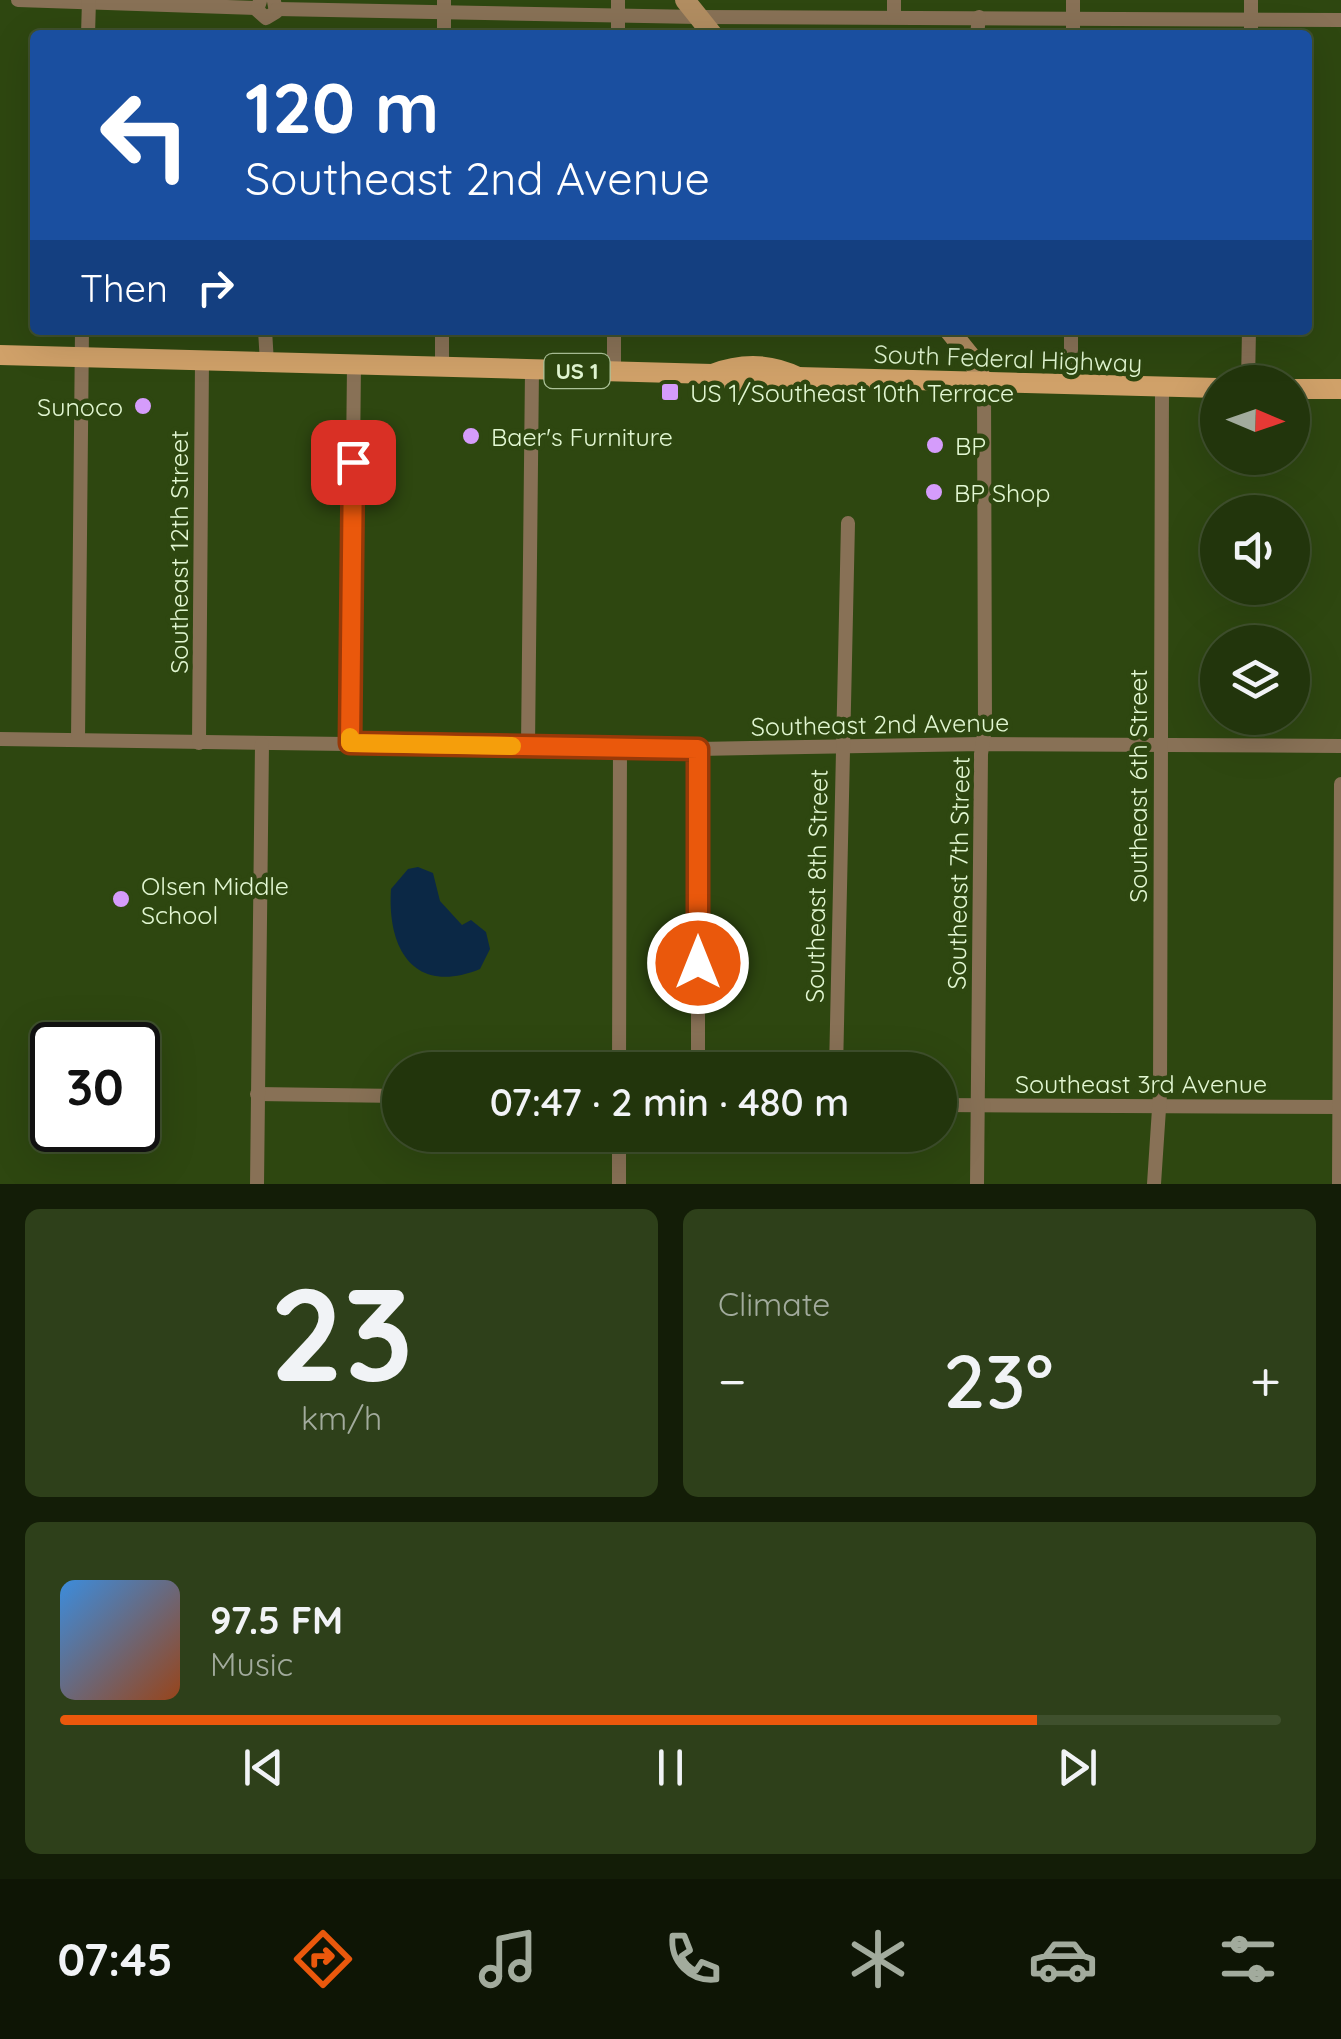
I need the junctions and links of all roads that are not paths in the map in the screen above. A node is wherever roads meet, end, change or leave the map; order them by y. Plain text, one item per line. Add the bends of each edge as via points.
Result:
1 (18, 0) edge
2 (684, 0) edge
3 (780, 0) edge
4 (894, 0) edge
5 (1073, 0) edge
6 (1251, 0) edge
7 (89, 1) edge
8 (444, 6) edge
9 (267, 7) edge
10 (618, 8) edge
11 (792, 15) junction
12 (698, 17) junction
13 (894, 17) junction
14 (979, 17) junction
15 (1073, 18) junction
16 (1341, 20) edge
17 (1251, 27) edge
18 (88, 30) edge
19 (708, 30) edge
20 (978, 30) edge
21 (1073, 30) edge
22 (82, 335) edge
23 (265, 335) edge
24 (442, 335) edge
25 (614, 335) edge
26 (953, 335) edge
27 (1071, 335) edge
28 (1249, 335) edge
29 (0, 356) edge
30 (82, 358) junction
31 (202, 361) junction
32 (266, 362) junction
33 (354, 365) junction
34 (1248, 365) edge
35 (442, 367) junction
36 (532, 370) junction
37 (614, 372) junction
38 (984, 383) junction
39 (1070, 387) junction
40 (1162, 388) junction
41 (1200, 388) edge
42 (1310, 389) edge
43 (1341, 389) edge
44 (848, 523) dead end
45 (0, 739) edge
46 (78, 740) junction
47 (199, 743) junction
48 (350, 743) junction
49 (262, 744) junction
50 (982, 744) junction
51 (1160, 745) junction
52 (528, 746) junction
53 (843, 746) junction
54 (1341, 746) edge
55 (620, 748) junction
56 (698, 749) junction
57 (1341, 784) edge
58 (620, 1052) edge
59 (698, 1052) edge
60 (836, 1052) edge
61 (257, 1094) junction
62 (382, 1096) edge
63 (957, 1104) edge
64 (978, 1105) junction
65 (1158, 1105) junction
66 (1340, 1107) edge
67 (619, 1152) edge
68 (257, 1184) edge
69 (619, 1184) edge
70 (978, 1184) edge
71 (1154, 1184) edge
72 (1339, 1184) edge

1 - 7 street
2 - 12 main road
3 - 11 street
4 - 13 street
5 - 15 street
6 - 17 street
7 - 9 street
7 - 18 street
8 - 9 street
8 - 10 street
10 - 12 street
11 - 12 street
11 - 13 street
12 - 19 main road
13 - 14 street
14 - 15 street
14 - 20 street
15 - 17 street
15 - 21 street
16 - 17 street
22 - 30 street
23 - 32 street
24 - 35 street
25 - 37 street
26 - 38 main road
27 - 39 street
28 - 34 street
29 - 30 main road, South Federal Highway / US 1
30 - 31 main road, South Federal Highway / US 1
30 - 46 street
31 - 32 main road, South Federal Highway / US 1
31 - 47 street, Southeast 12th Street
32 - 33 main road, South Federal Highway / US 1
33 - 35 main road, South Federal Highway / US 1
33 - 48 street
35 - 36 main road, South Federal Highway / US 1
36 - 37 main road, South Federal Highway / US 1
36 - 52 street
37 - 38 main road, South Federal Highway / US 1 via 778,367 798,377
38 - 39 main road, South Federal Highway / US 1
38 - 50 street, Southeast 7th Street
39 - 40 main road, South Federal Highway / US 1
40 - 41 main road, South Federal Highway / US 1
40 - 51 street, Southeast 6th Street
42 - 43 main road
44 - 53 street, Southeast 8th Street
45 - 46 street, Southeast 2nd Avenue
46 - 47 street, Southeast 2nd Avenue
47 - 49 street, Southeast 2nd Avenue
48 - 49 street, Southeast 2nd Avenue
48 - 52 street, Southeast 2nd Avenue
49 - 61 street
50 - 51 street, Southeast 2nd Avenue
50 - 53 street, Southeast 2nd Avenue
50 - 64 street, Southeast 7th Street
51 - 54 street, Southeast 2nd Avenue
51 - 65 street, Southeast 6th Street
52 - 55 street, Southeast 2nd Avenue
53 - 56 street, Southeast 2nd Avenue
53 - 60 street, Southeast 8th Street
55 - 56 street, Southeast 2nd Avenue
55 - 58 street
56 - 59 street
57 - 66 street
61 - 62 street
61 - 68 street
63 - 64 street, Southeast 3rd Avenue
64 - 65 street, Southeast 3rd Avenue
64 - 70 street, Southeast 7th Street
65 - 66 street, Southeast 3rd Avenue
65 - 71 street, Southeast 6th Street
66 - 72 street
67 - 69 street

